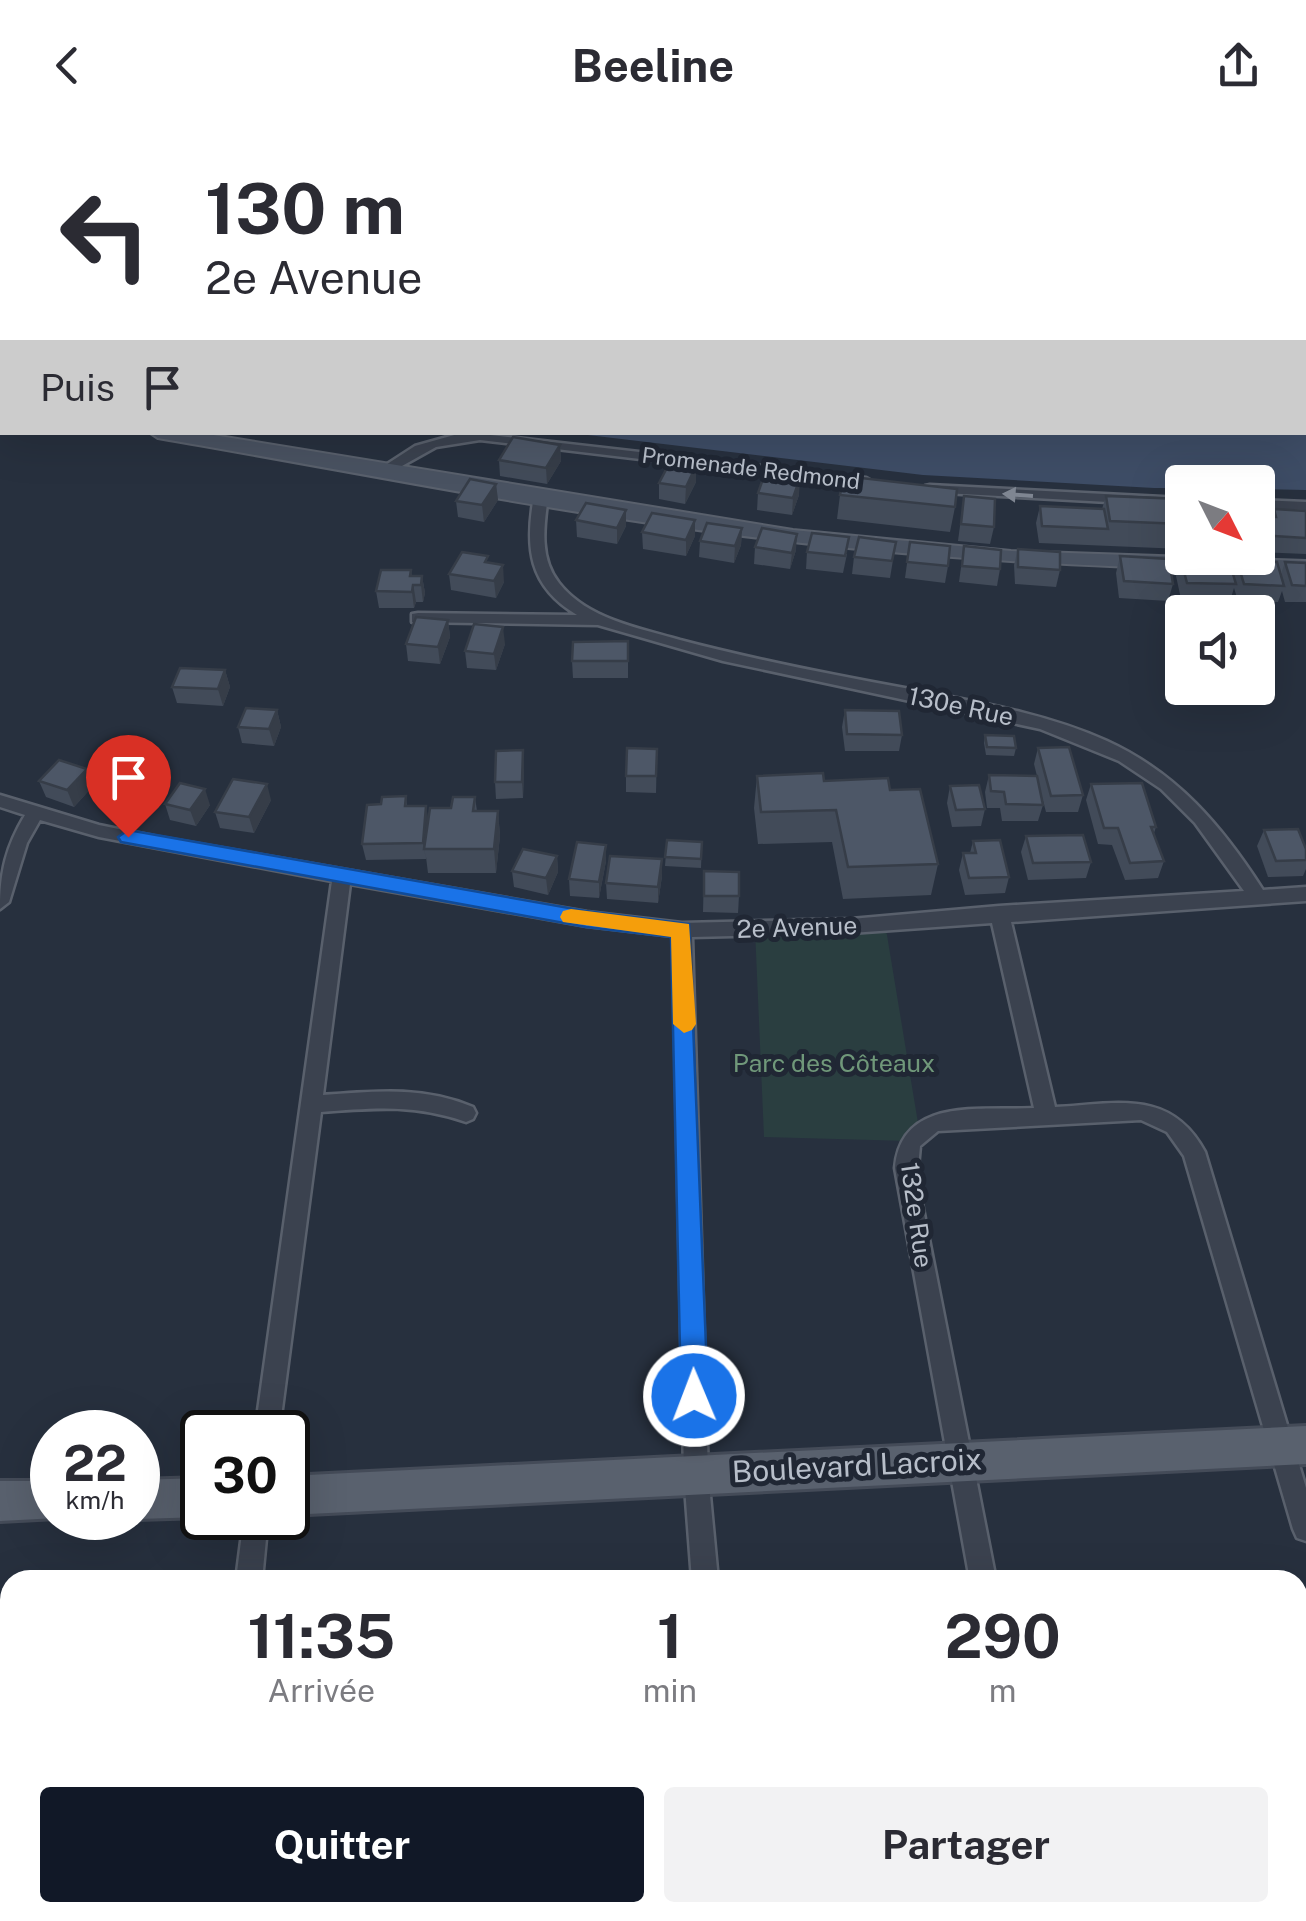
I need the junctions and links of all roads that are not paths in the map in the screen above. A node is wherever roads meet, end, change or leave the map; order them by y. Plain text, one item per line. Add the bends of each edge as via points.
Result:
1 (177, 435) edge
2 (388, 468) junction
3 (883, 484) edge
4 (919, 489) edge
5 (541, 496) junction
6 (1165, 501) edge
7 (1275, 505) edge
8 (1306, 506) edge
9 (1306, 567) edge
10 (418, 618) edge
11 (602, 620) junction
12 (0, 801) edge
13 (35, 814) junction
14 (342, 878) junction
15 (1306, 894) edge
16 (1258, 898) junction
17 (0, 902) edge
18 (999, 913) junction
19 (682, 930) junction
20 (312, 1104) junction
21 (466, 1113) dead end
22 (1048, 1118) junction
23 (270, 1410) edge
24 (1292, 1445) edge
25 (962, 1461) junction
26 (696, 1474) junction
27 (310, 1495) edge
28 (30, 1500) edge
29 (0, 1501) edge
30 (1306, 1529) edge
31 (254, 1540) edge
32 (250, 1570) edge
33 (703, 1570) edge
34 (981, 1570) edge

1 - 2 street
2 - 3 street, Promenade Redmond via 436,442 480,436
2 - 5 street
6 -> 4 street
5 - 9 street via 884,545
5 - 11 street, 130e Rue via 533,542 539,564 578,610
7 - 8 street
10 - 11 street, 130e Rue
11 - 16 street, 130e Rue via 700,651 1065,730 1124,756 1201,813
12 - 13 street, 2e Avenue
13 - 14 street, 2e Avenue
13 - 17 street
14 - 19 street, 2e Avenue
14 - 20 street
15 - 16 street, 2e Avenue
16 - 18 street, 2e Avenue
18 - 19 street, 2e Avenue via 839,927
18 - 22 street
19 - 26 street
20 - 21 street via 421,1098
20 - 23 street
22 - 24 street, 132e Rue via 1143,1112 1185,1138
22 - 25 street, 132e Rue via 935,1122 909,1141 906,1178
24 - 25 main road, Boulevard Lacroix
24 - 30 street, 132e Rue
25 - 26 main road, Boulevard Lacroix
25 - 34 street, 132e Rue
26 - 27 main road, Boulevard Lacroix
26 - 33 street
28 - 29 main road
31 - 32 street

